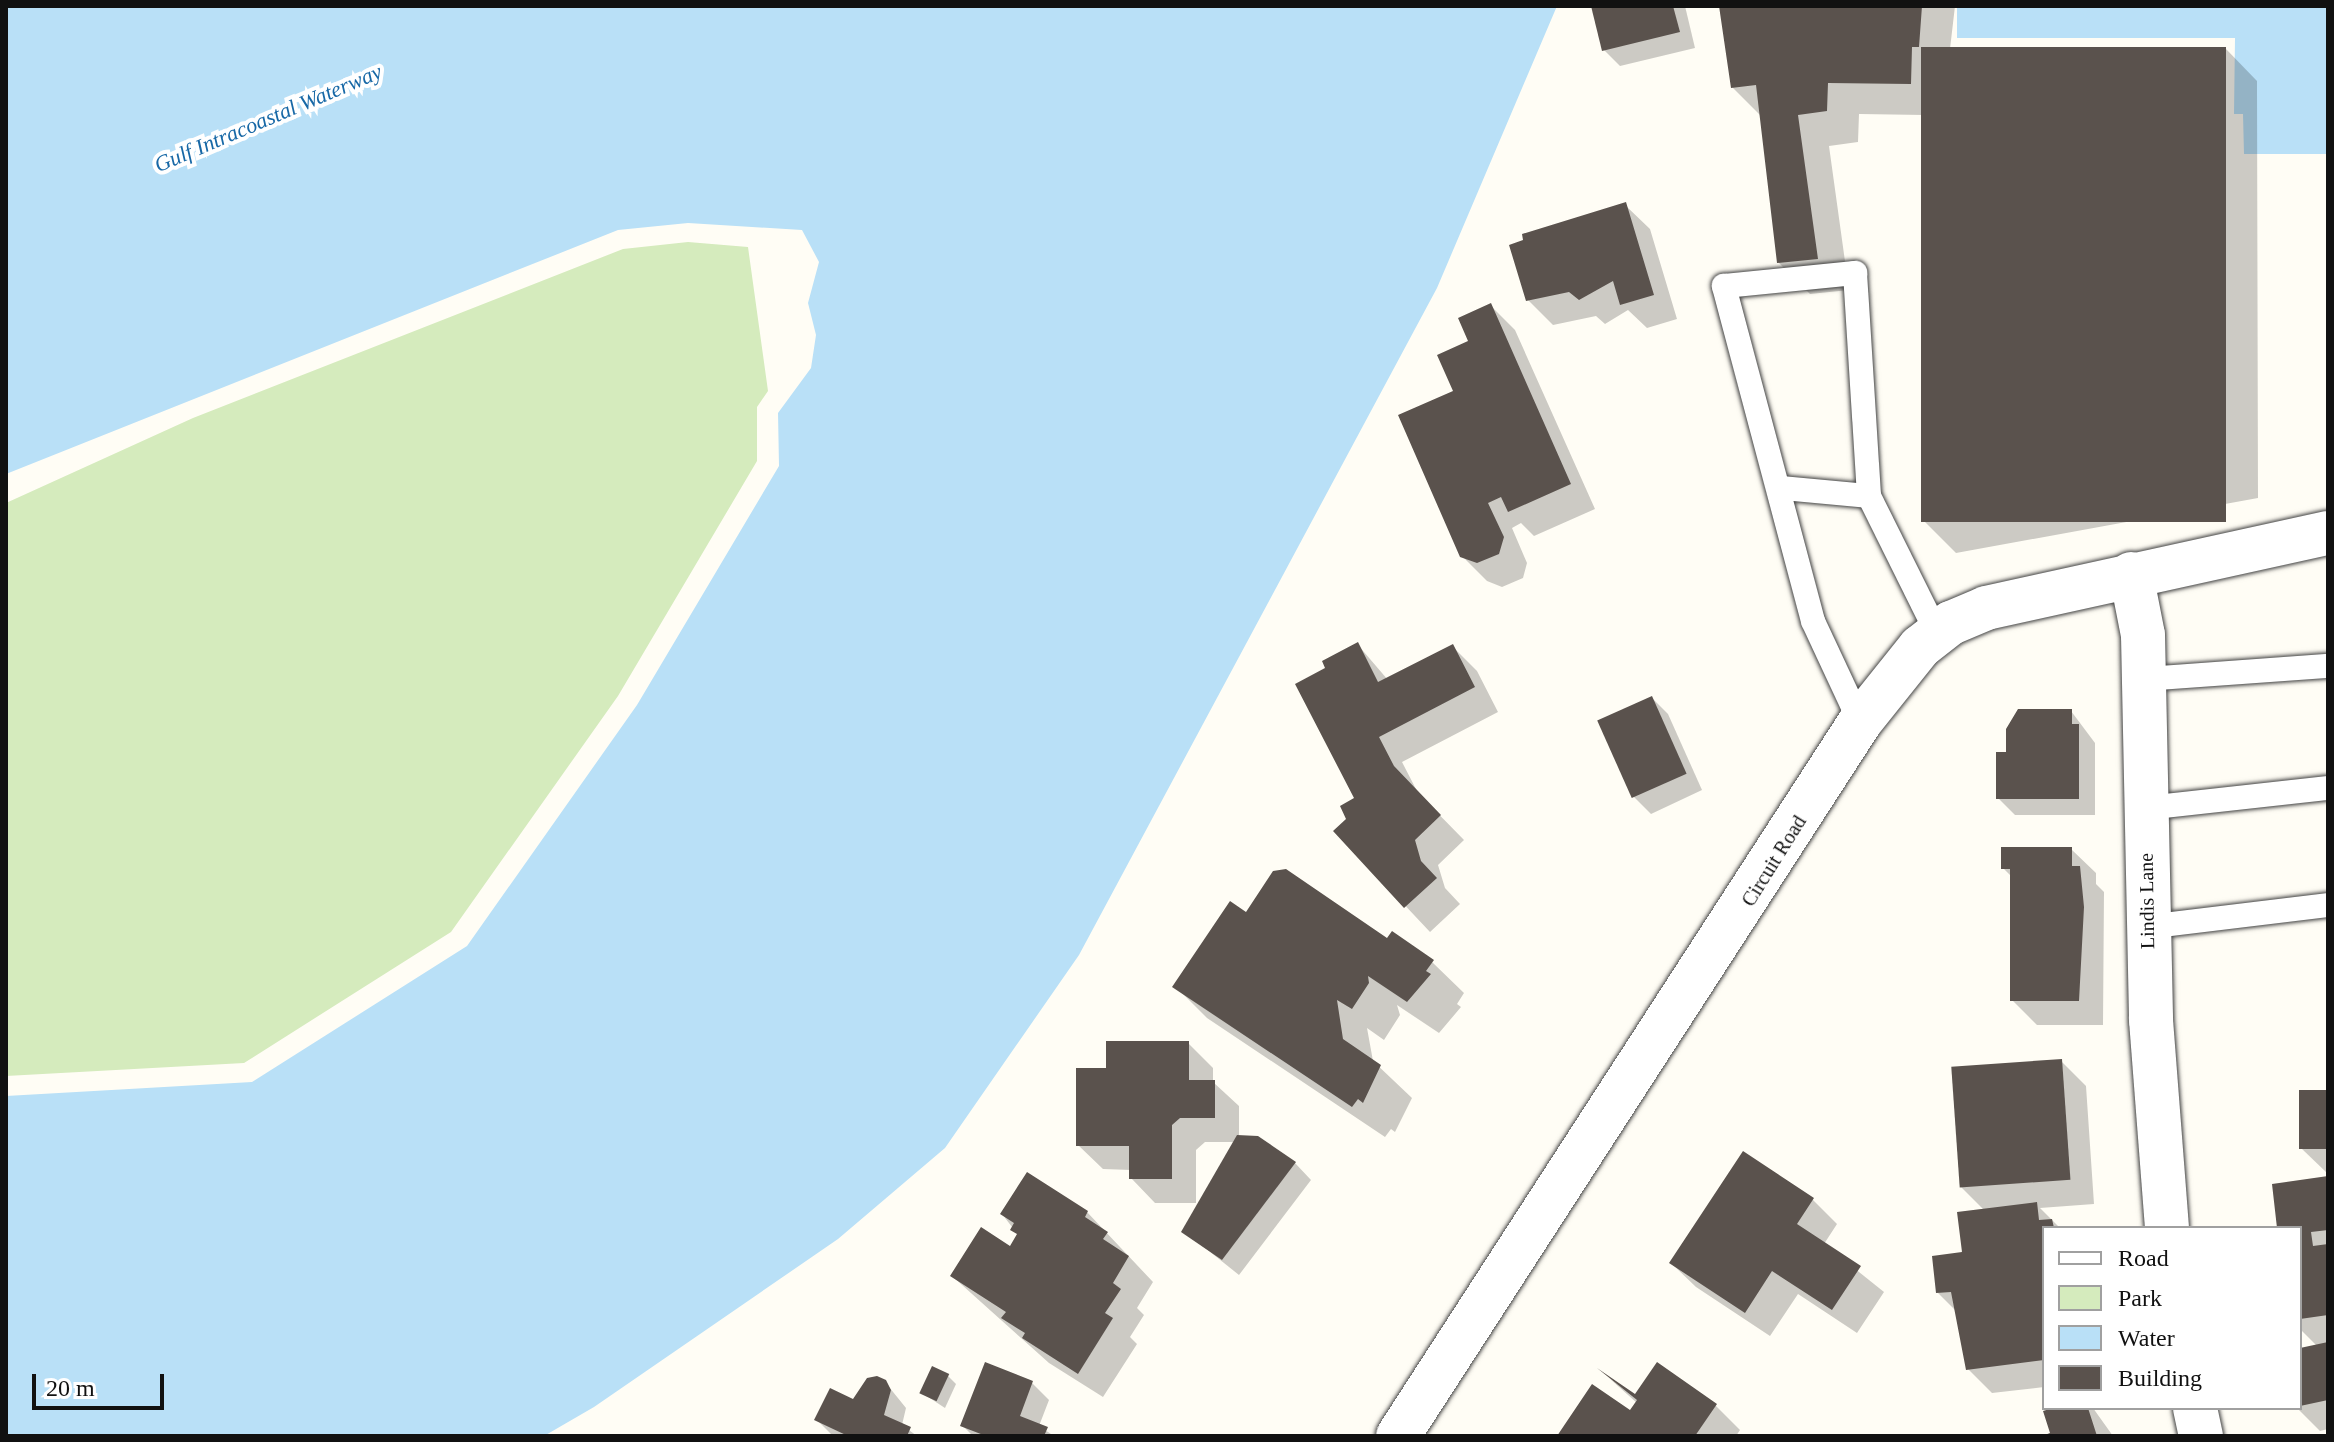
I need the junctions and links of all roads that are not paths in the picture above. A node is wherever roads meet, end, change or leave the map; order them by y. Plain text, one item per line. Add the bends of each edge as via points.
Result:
1 (1782, 488) junction
2 (1869, 496) junction
3 (2328, 533) edge
4 (2131, 574) junction
5 (1937, 633) junction
6 (2328, 666) edge
7 (2145, 679) junction
8 (1860, 722) junction
9 (2328, 788) edge
10 (2146, 808) junction
11 (2328, 905) edge
12 (2147, 927) junction
13 (2167, 1226) edge
14 (2195, 1410) edge
15 (1398, 1436) edge
16 (2201, 1436) edge

1 - 2 lane
1 - 2 lane via 1724,286 1855,273
1 - 8 lane via 1813,621
2 - 5 lane
3 - 4 street, Circuit Road
4 - 5 street, Circuit Road via 1986,608
4 - 7 street, Lindis Lane via 2141,613
5 - 8 street, Circuit Road via 1906,662
6 - 7 lane
7 - 10 street, Lindis Lane
8 - 15 street, Circuit Road
9 - 10 lane
10 - 12 street, Lindis Lane
11 - 12 lane
12 - 13 street, Lindis Lane
14 - 16 street

